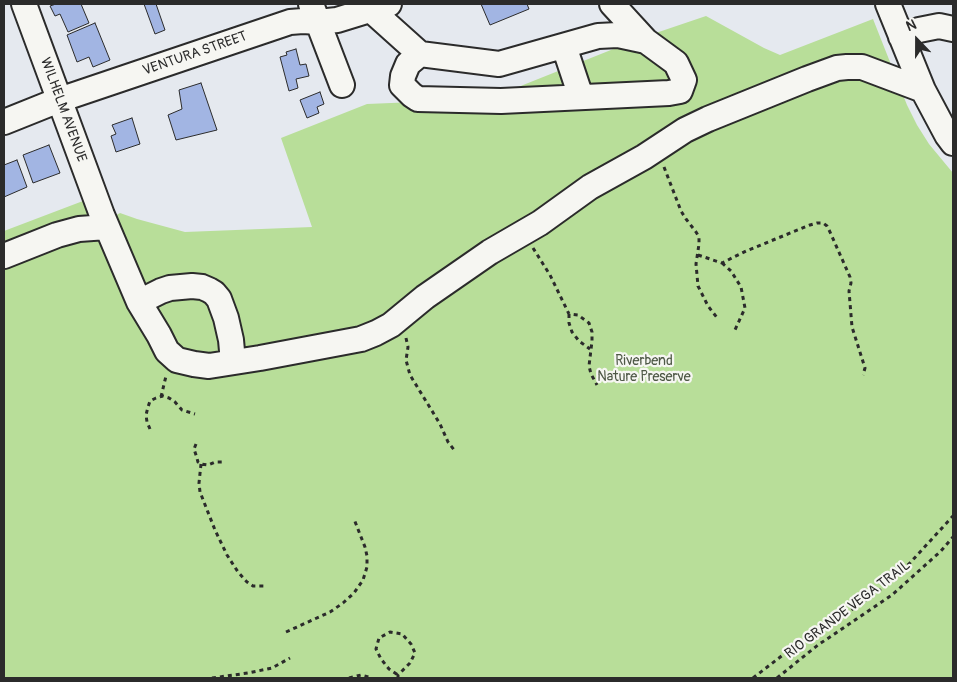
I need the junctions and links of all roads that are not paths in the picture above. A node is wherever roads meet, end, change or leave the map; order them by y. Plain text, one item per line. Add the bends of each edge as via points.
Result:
1 (24, 4) edge
2 (612, 4) edge
3 (888, 4) edge
4 (380, 7) edge
5 (315, 13) edge
6 (953, 29) edge
7 (901, 37) junction
8 (646, 41) junction
9 (564, 46) junction
10 (420, 54) junction
11 (342, 85) dead end
12 (923, 90) junction
13 (672, 92) junction
14 (581, 98) junction
15 (59, 100) junction
16 (4, 122) edge
17 (693, 126) junction
18 (953, 142) edge
19 (105, 221) junction
20 (4, 256) edge
21 (139, 302) junction
22 (233, 362) junction

1 - 15 street, WILHELM AVENUE
2 - 8 street
3 - 7 street
4 - 5 street, VENTURA STREET via 337,20
4 - 10 street
5 - 11 street
5 - 15 street, VENTURA STREET via 303,21 290,22
6 - 7 street via 939,26
7 - 12 street
8 - 9 street via 618,35 598,36
8 - 13 street via 676,63 684,80 680,91
9 - 10 street via 498,64
9 - 14 street
10 - 14 street via 408,64 402,85 418,99 501,101
12 - 17 street, WILHELM AVENUE via 862,67 837,68
12 - 18 street
13 - 14 street
13 - 17 street
15 - 16 street, VENTURA STREET
15 - 19 street, WILHELM AVENUE
17 - 22 street, WILHELM AVENUE via 490,252 376,333 361,339
19 - 20 street
19 - 21 street, WILHELM AVENUE
21 - 22 street, WILHELM AVENUE via 167,351 177,360 210,366
21 - 22 street via 170,288 202,287 214,293 226,318

